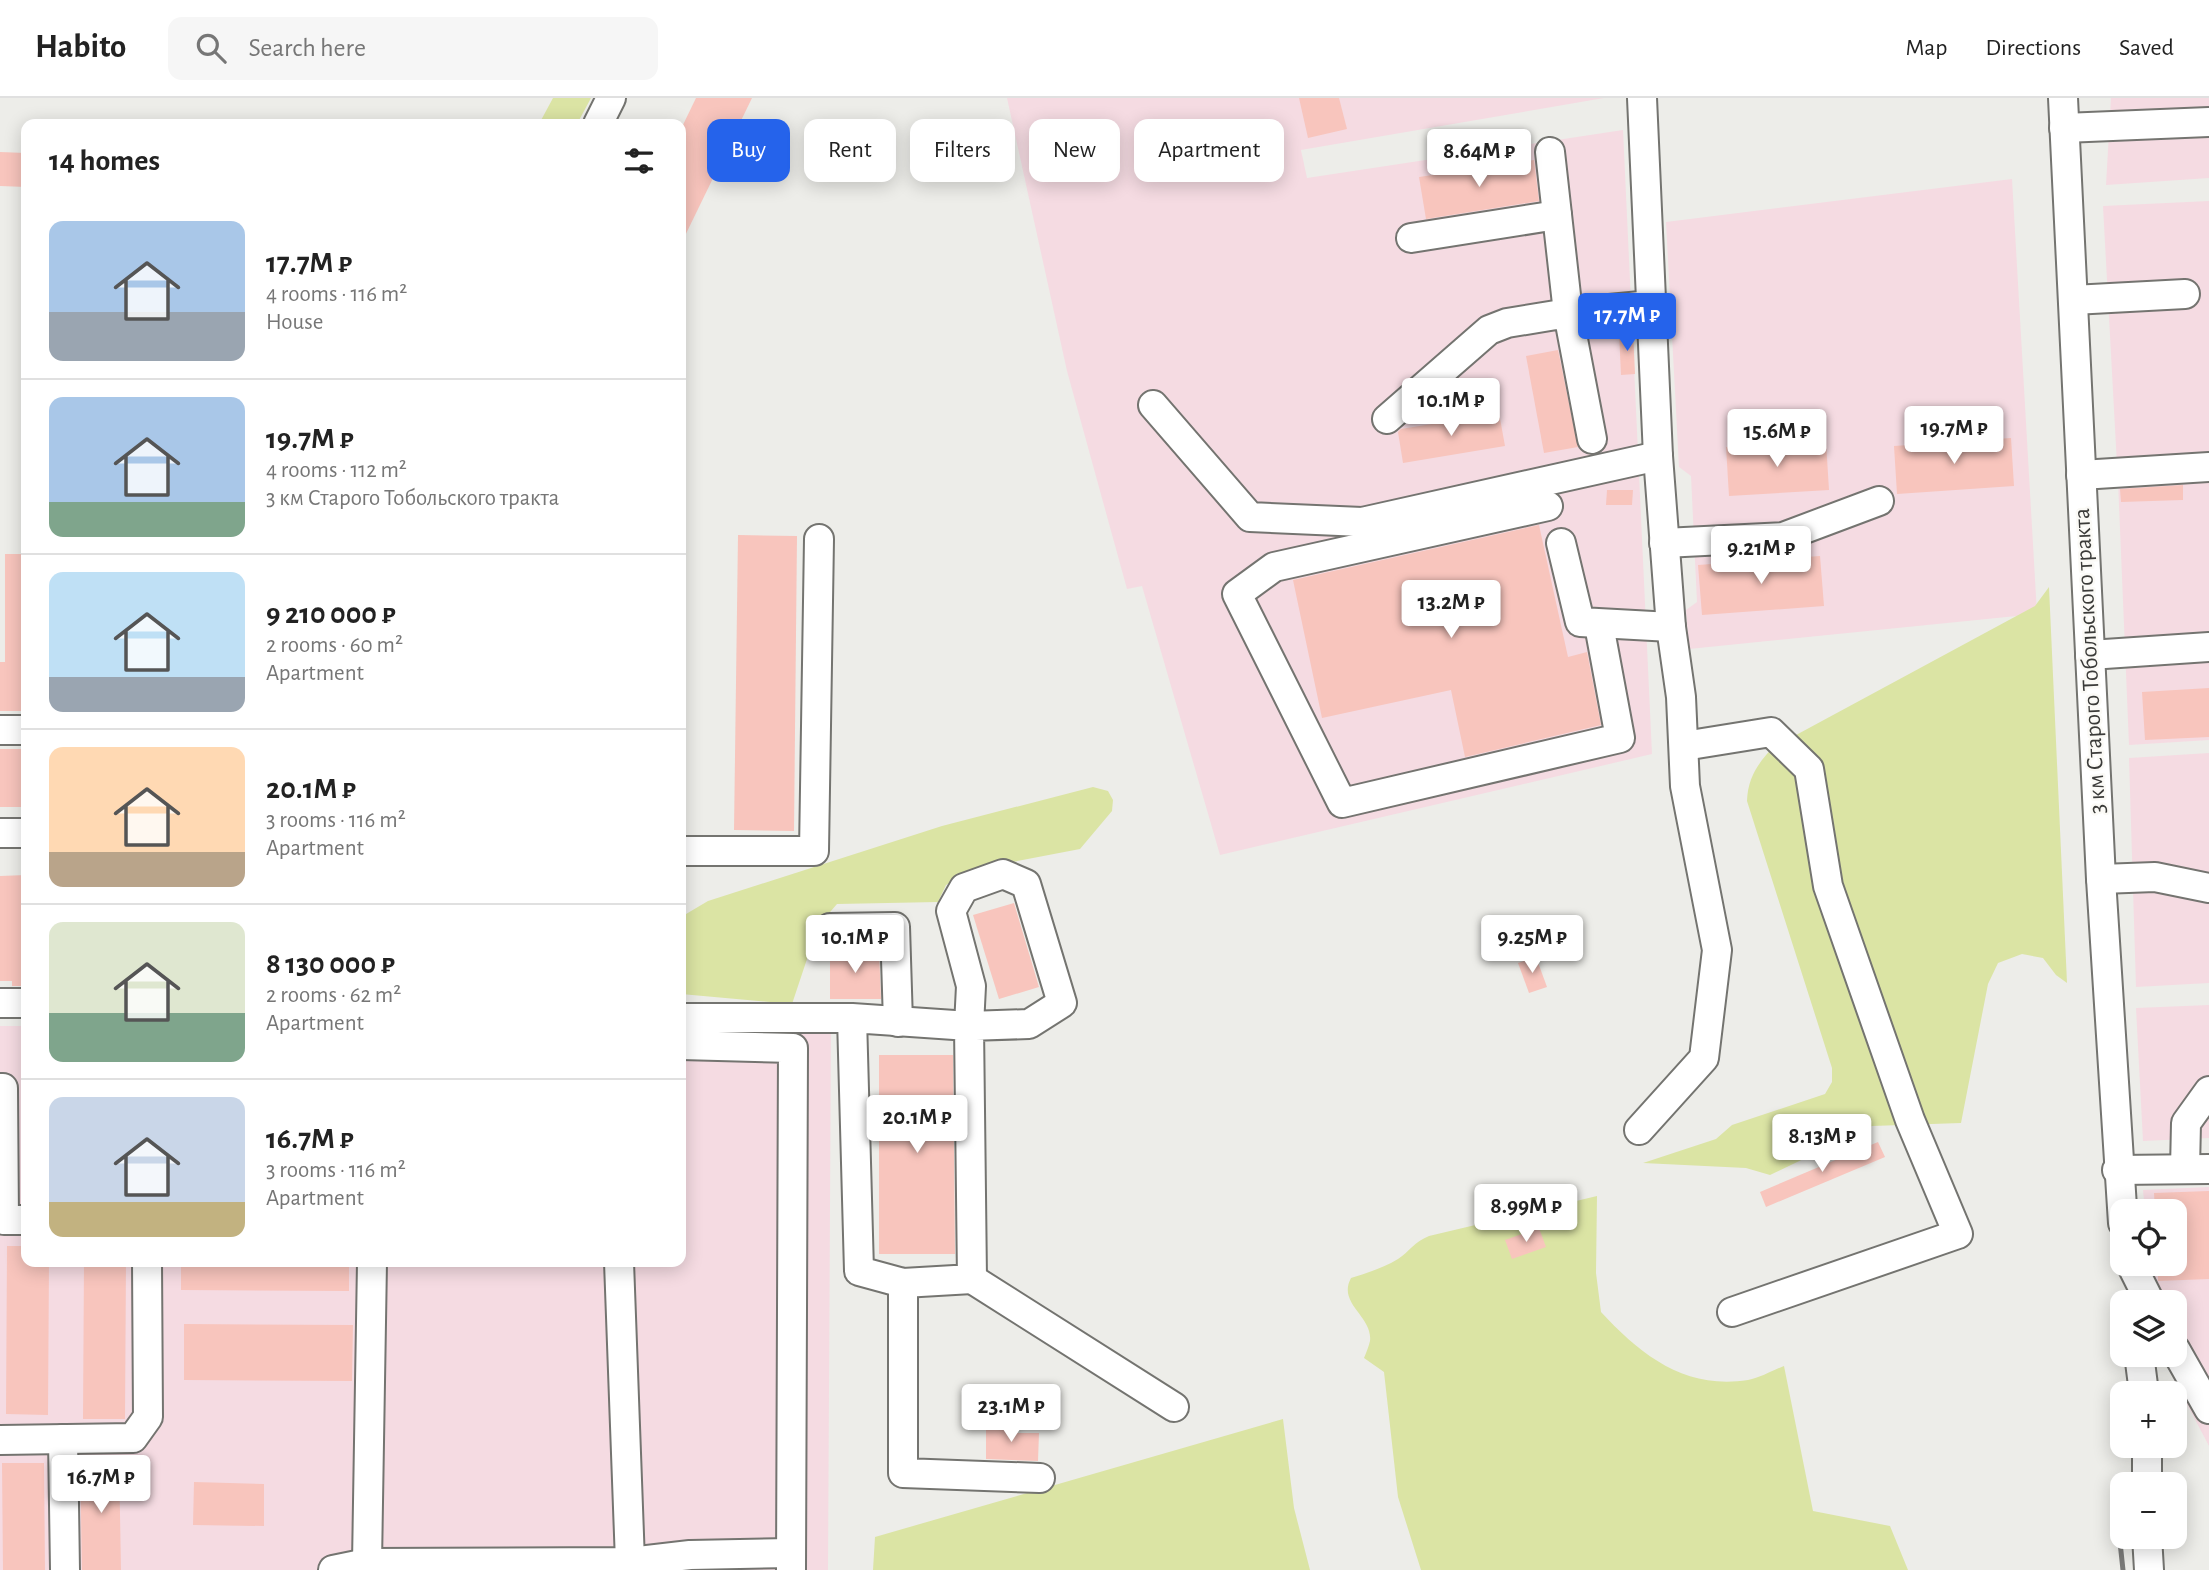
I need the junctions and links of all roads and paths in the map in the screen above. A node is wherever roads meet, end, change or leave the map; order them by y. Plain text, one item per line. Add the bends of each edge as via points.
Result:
1 (611, 98) edge
2 (1642, 98) edge
3 (2063, 98) edge
4 (600, 119) edge
5 (2209, 122) edge
6 (2064, 128) junction
7 (1550, 152) dead end
8 (1557, 215) junction
9 (1411, 239) dead end
10 (2185, 294) dead end
11 (2073, 300) junction
12 (1651, 305) junction
13 (1568, 313) junction
14 (1153, 405) dead end
15 (1387, 419) dead end
16 (1592, 439) dead end
17 (1657, 456) junction
18 (2209, 467) edge
19 (2081, 475) junction
20 (1879, 501) dead end
21 (1548, 506) dead end
22 (819, 539) dead end
23 (1561, 543) dead end
24 (1664, 544) junction
25 (1599, 625) junction
26 (1671, 627) junction
27 (2209, 647) edge
28 (2090, 655) junction
29 (0, 730) edge
30 (21, 730) edge
31 (1684, 746) junction
32 (0, 833) edge
33 (21, 833) edge
34 (686, 851) edge
35 (2101, 879) junction
36 (2209, 888) edge
37 (830, 928) dead end
38 (0, 1003) edge
39 (21, 1003) edge
40 (686, 1018) edge
41 (852, 1018) junction
42 (898, 1022) junction
43 (970, 1026) junction
44 (686, 1045) edge
45 (0, 1088) edge
46 (2209, 1091) edge
47 (1639, 1130) dead end
48 (2197, 1169) edge
49 (2118, 1170) junction
50 (2121, 1199) edge
51 (10, 1221) edge
52 (147, 1267) edge
53 (372, 1267) edge
54 (619, 1267) edge
55 (972, 1279) junction
56 (903, 1283) junction
57 (1732, 1312) dead end
58 (2185, 1367) edge
59 (1174, 1407) dead end
60 (2209, 1409) edge
61 (63, 1439) junction
62 (0, 1440) edge
63 (1040, 1478) dead end
64 (2148, 1549) edge
65 (791, 1561) edge
66 (630, 1562) junction
67 (367, 1563) junction
68 (690, 1563) edge
69 (65, 1570) edge
70 (333, 1570) edge
71 (2149, 1570) edge

1 - 4 street
2 - 12 street
3 - 6 street, 3 км Старого Тобольского тракта
5 - 6 street
6 - 11 street, 3 км Старого Тобольского тракта
7 - 8 street
8 - 9 street
8 - 13 street
10 - 11 street
11 - 19 street, 3 км Старого Тобольского тракта
12 - 13 street
12 - 17 street
13 - 15 street via 1489,330
13 - 16 street
14 - 17 street via 1250,517 1362,522
17 - 24 street
18 - 19 street
19 - 28 street, 3 км Старого Тобольского тракта
20 - 24 street via 1783,537
21 - 25 street via 1275,567 1237,594 1342,803 1620,738
22 - 34 street via 814,851
23 - 25 street via 1580,622
24 - 26 street
25 - 26 street
26 - 31 street
27 - 28 street
28 - 35 street, 3 км Старого Тобольского тракта
29 - 30 street
31 - 47 street via 1685,786 1717,950 1704,1058
31 - 57 street via 1771,732 1809,769 1828,886 1910,1120 1958,1234
32 - 33 street
35 - 36 street via 2155,877
35 - 49 street, 3 км Старого Тобольского тракта
37 - 42 street via 895,927
38 - 39 street
40 - 41 street
41 - 42 street
41 - 56 street via 859,1271
42 - 43 street
43 - 43 street via 971,986 951,911 964,888 1003,874 1026,884 1062,1003 1029,1024
43 - 55 street
44 - 65 street via 793,1048
45 - 51 street
46 - 48 street via 2186,1123
48 - 49 street
49 - 50 street, 3 км Старого Тобольского тракта
52 - 61 street via 148,1417 133,1438
53 - 67 street
54 - 66 street
55 - 56 street
55 - 59 street
56 - 63 street via 903,1472
58 - 60 street
61 - 62 street
61 - 69 street
64 - 71 street
65 - 68 street
66 - 67 street
66 - 68 street
67 - 70 street

